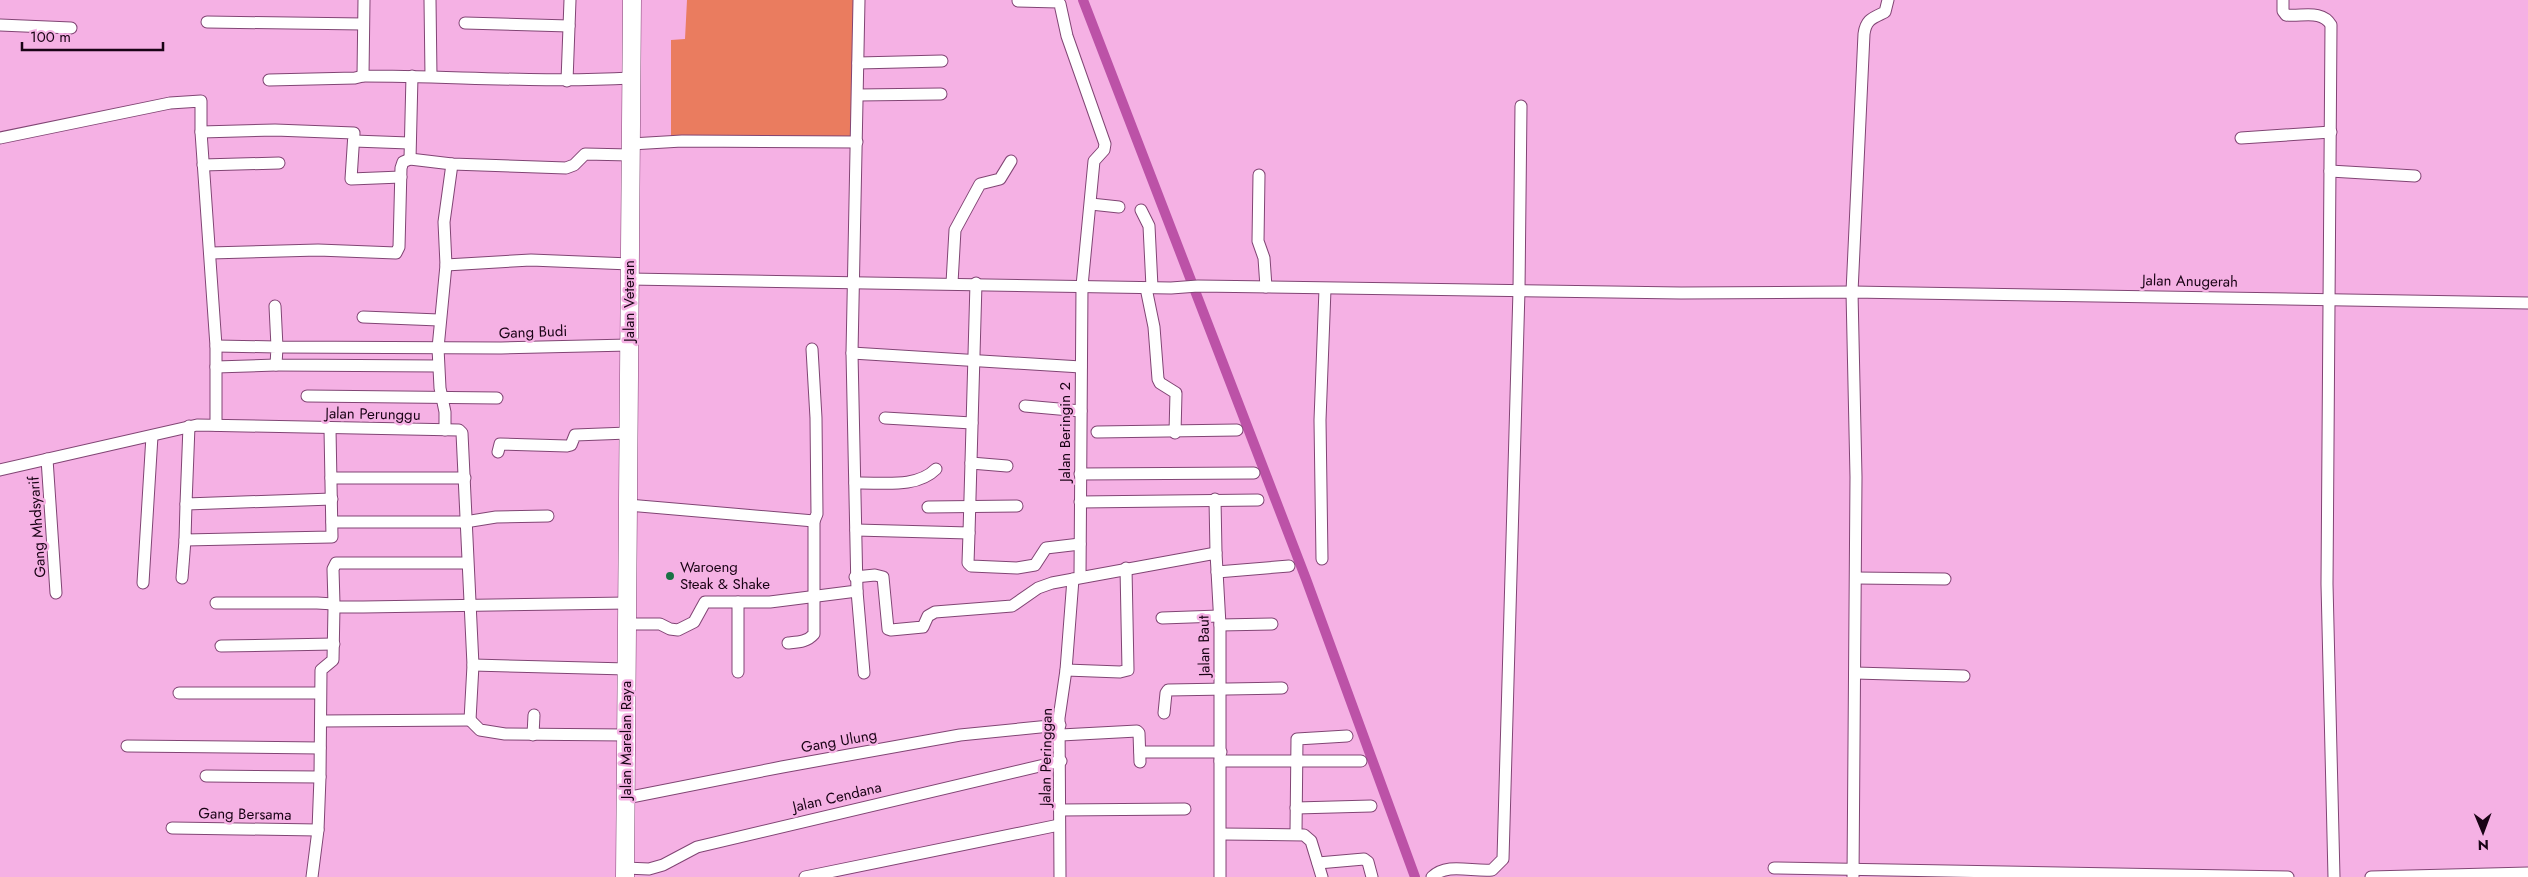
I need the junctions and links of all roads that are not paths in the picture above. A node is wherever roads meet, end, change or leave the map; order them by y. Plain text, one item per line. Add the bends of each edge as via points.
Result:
1 (364, 0) edge
2 (430, 0) edge
3 (570, 0) edge
4 (632, 0) edge
5 (858, 0) edge
6 (1888, 0) edge
7 (2283, 0) edge
8 (1018, 1) dead end
9 (207, 22) dead end
10 (465, 23) dead end
11 (364, 24) junction
12 (0, 25) edge
13 (569, 26) junction
14 (71, 28) dead end
15 (942, 61) dead end
16 (858, 63) junction
17 (363, 76) junction
18 (412, 76) junction
19 (430, 76) junction
20 (631, 78) junction
21 (269, 80) dead end
22 (567, 81) junction
23 (941, 94) dead end
24 (858, 95) junction
25 (1521, 106) dead end
26 (201, 132) junction
27 (2330, 132) junction
28 (0, 138) edge
29 (2241, 138) dead end
30 (354, 141) junction
31 (857, 142) junction
32 (409, 143) junction
33 (630, 149) junction
34 (410, 159) junction
35 (1011, 161) dead end
36 (278, 163) dead end
37 (452, 164) junction
38 (203, 166) junction
39 (2330, 171) junction
40 (1259, 175) dead end
41 (2415, 176) dead end
42 (401, 178) junction
43 (1090, 204) junction
44 (1119, 207) dead end
45 (1141, 210) dead end
46 (210, 253) junction
47 (446, 265) junction
48 (630, 272) junction
49 (952, 283) junction
50 (976, 283) junction
51 (854, 284) junction
52 (1082, 286) junction
53 (1266, 287) junction
54 (1149, 288) junction
55 (1325, 288) junction
56 (1519, 290) junction
57 (1852, 292) junction
58 (2329, 298) junction
59 (2528, 303) edge
60 (275, 306) dead end
61 (363, 316) dead end
62 (440, 320) junction
63 (629, 344) junction
64 (216, 346) junction
65 (277, 347) junction
66 (438, 348) junction
67 (812, 349) dead end
68 (852, 353) junction
69 (973, 360) junction
70 (276, 365) junction
71 (438, 366) junction
72 (216, 367) junction
73 (1080, 367) junction
74 (307, 396) dead end
75 (441, 397) junction
76 (497, 398) dead end
77 (1025, 406) dead end
78 (1081, 411) junction
79 (885, 418) dead end
80 (972, 423) junction
81 (216, 425) junction
82 (189, 426) junction
83 (330, 429) junction
84 (445, 430) junction
85 (1236, 430) dead end
86 (1097, 432) dead end
87 (1175, 432) junction
88 (628, 433) junction
89 (152, 436) junction
90 (498, 452) dead end
91 (47, 459) junction
92 (971, 463) junction
93 (1007, 466) dead end
94 (936, 469) dead end
95 (0, 470) edge
96 (1254, 473) dead end
97 (1080, 474) junction
98 (331, 478) junction
99 (465, 478) junction
100 (855, 483) junction
101 (332, 499) junction
102 (1215, 500) junction
103 (1258, 500) dead end
104 (1080, 502) junction
105 (186, 504) junction
106 (628, 506) junction
107 (1017, 506) dead end
108 (928, 507) dead end
109 (971, 507) junction
110 (548, 516) dead end
111 (814, 521) junction
112 (332, 522) junction
113 (465, 522) junction
114 (856, 530) junction
115 (969, 533) junction
116 (185, 540) junction
117 (1080, 544) junction
118 (1216, 553) junction
119 (1322, 559) dead end
120 (467, 563) junction
121 (1289, 566) dead end
122 (1126, 568) junction
123 (1217, 572) junction
124 (855, 577) junction
125 (182, 578) dead end
126 (1076, 578) junction
127 (1856, 578) junction
128 (1945, 579) dead end
129 (143, 583) dead end
130 (857, 591) junction
131 (56, 594) dead end
132 (816, 597) junction
133 (738, 602) junction
134 (216, 603) dead end
135 (627, 603) junction
136 (334, 606) junction
137 (469, 606) junction
138 (1162, 618) dead end
139 (1219, 621) junction
140 (627, 624) junction
141 (1272, 624) dead end
142 (788, 642) dead end
143 (334, 644) junction
144 (221, 646) dead end
145 (473, 665) junction
146 (626, 669) junction
147 (1066, 670) junction
148 (738, 672) dead end
149 (864, 673) dead end
150 (1855, 673) junction
151 (1964, 676) dead end
152 (1282, 688) dead end
153 (1219, 689) junction
154 (179, 693) dead end
155 (319, 693) junction
156 (1164, 713) dead end
157 (534, 715) dead end
158 (470, 720) junction
159 (321, 721) junction
160 (1060, 730) junction
161 (533, 734) junction
162 (626, 735) junction
163 (1347, 736) dead end
164 (127, 746) dead end
165 (320, 748) junction
166 (1220, 756) junction
167 (1061, 761) junction
168 (1296, 761) junction
169 (1361, 761) dead end
170 (206, 776) dead end
171 (320, 777) junction
172 (626, 798) junction
173 (1371, 806) dead end
174 (1296, 808) junction
175 (1185, 809) dead end
176 (1060, 810) junction
177 (1059, 825) junction
178 (172, 828) dead end
179 (318, 830) junction
180 (1296, 833) junction
181 (1221, 834) junction
182 (1318, 862) junction
183 (1774, 868) dead end
184 (625, 873) edge
185 (1853, 873) edge
186 (2528, 873) edge
187 (312, 877) edge
188 (805, 877) edge
189 (1060, 877) edge
190 (1220, 877) edge
191 (1322, 877) edge
192 (1372, 877) edge
193 (1432, 877) edge
194 (2288, 877) edge
195 (2334, 877) edge
196 (2371, 877) edge

1 - 11 street
2 - 19 street
3 - 13 street
4 - 20 main road, Jalan Veteran
5 - 16 street
6 - 57 street via 1885,12 1870,18 1864,34
7 - 27 street via 2286,15 2316,15 2331,25
8 - 43 street, Jalan Beringin 2 via 1060,4 1067,36 1105,144 1094,161
9 - 11 street
10 - 13 street
11 - 17 street
12 - 14 street
13 - 22 street
15 - 16 street
16 - 24 street
17 - 18 street
17 - 21 street
18 - 19 street
18 - 32 street
19 - 22 street
20 - 22 street
20 - 33 main road, Jalan Veteran
23 - 24 street
24 - 31 street
25 - 56 street
26 - 28 street via 202,102 198,99
26 - 30 street via 354,133
26 - 38 street
27 - 29 street
27 - 39 street
30 - 32 street
30 - 42 street via 351,179
31 - 33 street via 682,141
31 - 51 street
32 - 34 street
33 - 37 street via 585,154 566,168
33 - 48 main road, Jalan Veteran
34 - 37 street
34 - 42 street via 402,164
35 - 49 street via 1000,179 980,184 955,230
36 - 38 street
37 - 47 street via 444,222
38 - 46 street
39 - 41 street
39 - 58 street
40 - 53 street via 1258,244 1264,258
42 - 46 street via 396,253 318,250
43 - 44 street
43 - 52 street, Jalan Beringin 2
45 - 54 street via 1150,231
46 - 64 street
47 - 48 street, Jalan Anugerah via 531,260
47 - 62 street
48 - 51 street, Jalan Anugerah
48 - 63 main road, Jalan Veteran
49 - 50 street, Jalan Anugerah
49 - 51 street, Jalan Anugerah
50 - 52 street, Jalan Anugerah
50 - 69 street
51 - 68 street
52 - 54 street, Jalan Anugerah
52 - 73 street, Jalan Beringin 2
53 - 54 street, Jalan Anugerah
53 - 55 street, Jalan Anugerah
54 - 87 street via 1158,379 1176,393
55 - 56 street, Jalan Anugerah
55 - 119 street via 1320,420
56 - 57 street, Jalan Anugerah
56 - 193 street via 1503,859 1492,870 1454,868
57 - 58 street, Jalan Anugerah
57 - 127 street
58 - 59 street, Jalan Anugerah
58 - 195 street via 2328,584
60 - 65 street
61 - 62 street
62 - 66 street
63 - 66 street, Gang Budi
63 - 88 main road, Jalan Veteran
64 - 65 street, Gang Budi
64 - 72 street
65 - 66 street, Gang Budi
65 - 70 street
66 - 71 street
67 - 111 street via 816,418 817,514
68 - 69 street
68 - 100 street
69 - 73 street
69 - 80 street
70 - 71 street
70 - 72 street
71 - 75 street
72 - 81 street
73 - 78 street, Jalan Beringin 2
74 - 75 street
75 - 76 street
75 - 84 street
77 - 78 street
78 - 97 street, Jalan Beringin 2
79 - 80 street
80 - 92 street
81 - 82 street, Jalan Perunggu
81 - 83 street, Jalan Perunggu
82 - 89 street, Jalan Perunggu
82 - 105 street
83 - 84 street, Jalan Perunggu
83 - 98 street
84 - 99 street, Jalan Perunggu via 462,433
85 - 87 street
86 - 87 street
88 - 90 street via 575,435 567,446 500,444
88 - 106 main road, Jalan Veteran
89 - 91 street, Jalan Perunggu
89 - 129 street
91 - 95 street, Jalan Perunggu
91 - 131 street, Gang Mhdsyarif
92 - 93 street
92 - 109 street
94 - 100 street via 918,481
96 - 97 street
97 - 104 street, Jalan Beringin 2
98 - 99 street
98 - 101 street
99 - 113 street, Jalan Perunggu
100 - 114 street
101 - 105 street
101 - 112 street
102 - 103 street
102 - 104 street
102 - 118 street, Jalan Baut
104 - 117 street, Jalan Beringin 2
105 - 116 street
106 - 111 street
106 - 135 main road, Jalan Veteran
107 - 109 street
108 - 109 street
109 - 115 street
110 - 113 street via 496,517
111 - 132 street
112 - 113 street
112 - 116 street via 332,543
113 - 120 street, Jalan Perunggu
114 - 115 street
114 - 124 street
115 - 117 street via 968,563 971,566 1017,568 1035,565 1046,548
116 - 125 street
117 - 126 street, Jalan Beringin 2
118 - 122 street
118 - 123 street, Jalan Baut
120 - 136 street via 336,563 333,570
120 - 137 street, Jalan Perunggu
121 - 123 street
122 - 126 street
122 - 147 street via 1128,670
123 - 139 street, Jalan Baut
124 - 126 street via 883,577 886,622 891,630 923,627 928,616 935,612 1012,606 1038,588
124 - 130 street
126 - 147 street, Jalan Peringgan
127 - 128 street
127 - 150 street
130 - 132 street
130 - 149 street
132 - 133 street
132 - 142 street via 814,634 801,642
133 - 140 street via 705,602 694,622 678,630 670,630 660,624
133 - 148 street
134 - 136 street
135 - 137 street
135 - 140 main road, Jalan Marelan Raya
136 - 137 street
136 - 143 street
137 - 145 street, Jalan Perunggu
138 - 139 street
139 - 141 street
139 - 153 street, Jalan Baut
140 - 146 main road, Jalan Marelan Raya
143 - 144 street
143 - 155 street via 332,662 321,670
145 - 146 street
145 - 158 street, Jalan Perunggu
146 - 162 main road, Jalan Marelan Raya
147 - 160 street, Jalan Peringgan
150 - 151 street
150 - 185 street
152 - 153 street
153 - 156 street via 1168,690
153 - 166 street, Jalan Baut
154 - 155 street
155 - 159 street
157 - 161 street
158 - 159 street
158 - 161 street via 482,731
159 - 165 street
160 - 166 street, Gang Ulung via 1137,731 1140,757
160 - 167 street, Jalan Peringgan
160 - 172 street, Gang Ulung via 960,735
161 - 162 street
162 - 172 main road, Jalan Marelan Raya
163 - 168 street via 1297,738
164 - 165 street
165 - 171 street
166 - 168 street
166 - 181 street, Jalan Baut
167 - 176 street, Jalan Peringgan
167 - 184 street, Jalan Cendana via 697,846 668,863
168 - 169 street
168 - 174 street
170 - 171 street
171 - 179 street
172 - 184 main road, Jalan Marelan Raya
173 - 174 street
174 - 180 street
175 - 176 street
176 - 177 street, Jalan Peringgan
177 - 188 street
177 - 189 street, Jalan Peringgan
178 - 179 street, Gang Bersama
179 - 187 street
180 - 181 street
180 - 182 street via 1312,841
181 - 190 street, Jalan Baut
182 - 191 street
182 - 192 street via 1364,859
183 - 185 street
185 - 194 street
186 - 196 street

